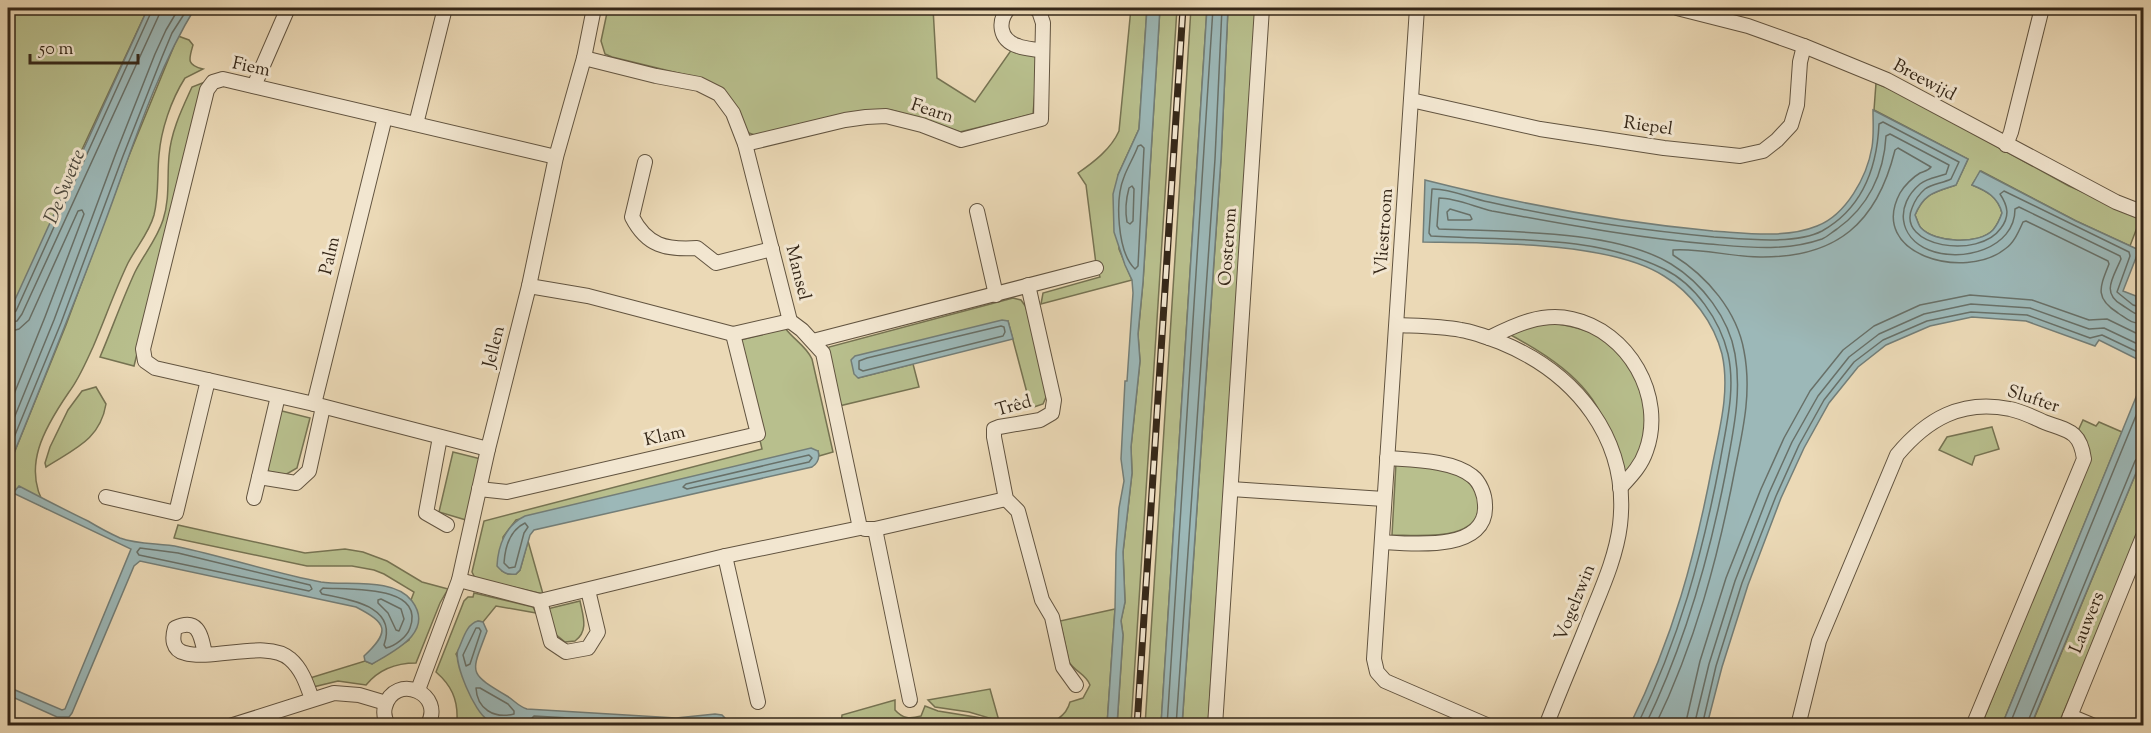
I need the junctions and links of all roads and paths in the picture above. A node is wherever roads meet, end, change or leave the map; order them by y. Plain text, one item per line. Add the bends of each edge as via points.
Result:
1 (288, 8) edge
2 (445, 8) edge
3 (594, 8) edge
4 (1009, 8) edge
5 (1035, 8) edge
6 (1262, 8) edge
7 (1417, 8) edge
8 (1677, 8) edge
9 (2042, 8) edge
10 (1804, 46) junction
11 (1042, 51) junction
12 (584, 58) junction
13 (254, 86) junction
14 (1411, 100) junction
15 (385, 117) junction
16 (416, 124) junction
17 (745, 144) junction
18 (2006, 144) junction
19 (556, 157) junction
20 (645, 162) dead end
21 (977, 211) dead end
22 (2143, 213) edge
23 (772, 249) junction
24 (1096, 268) dead end
25 (1028, 285) junction
26 (529, 286) junction
27 (996, 295) junction
28 (790, 321) junction
29 (1397, 325) junction
30 (733, 334) junction
31 (1489, 338) junction
32 (813, 341) junction
33 (208, 380) junction
34 (278, 396) junction
35 (318, 406) junction
36 (440, 437) junction
37 (488, 449) junction
38 (1387, 458) junction
39 (259, 477) junction
40 (1620, 488) junction
41 (479, 489) junction
42 (1231, 489) junction
43 (106, 497) dead end
44 (254, 498) dead end
45 (1006, 498) junction
46 (1384, 499) junction
47 (447, 525) dead end
48 (860, 528) junction
49 (874, 529) junction
50 (2144, 534) edge
51 (1382, 542) junction
52 (725, 556) junction
53 (459, 579) junction
54 (588, 590) junction
55 (540, 602) junction
56 (205, 654) dead end
57 (1076, 684) dead end
58 (417, 690) junction
59 (312, 699) junction
60 (910, 700) dead end
61 (758, 702) dead end
62 (386, 703) junction
63 (2068, 721) edge
64 (434, 724) edge
65 (230, 726) edge
66 (388, 726) edge
67 (1215, 726) edge
68 (1489, 726) edge
69 (1546, 726) edge
70 (1798, 726) edge
71 (1973, 726) edge
72 (2094, 726) edge

1 - 13 street
2 - 16 street
3 - 12 street, Jellen
4 - 11 street via 1000,26 1005,38 1016,46
5 - 11 street, Fearn via 1043,23
6 - 42 street, Oosterom
7 - 14 street, Vliestroom
8 - 10 street, Breewijd via 1748,26
9 - 18 street
10 - 14 street, Riepel via 1791,125 1763,151 1740,156 1540,129
10 - 18 street, Breewijd via 1887,80
11 - 17 street, Fearn via 1041,119 961,140 886,116 866,117
12 - 17 street, Mansel via 699,84 719,94 733,113
12 - 19 street, Jellen
13 - 15 street, Fiem
13 - 33 street, Fiem via 223,79 213,82 207,90 143,349 145,361 155,368
14 - 29 street, Vliestroom
15 - 16 street, Fiem
15 - 35 street, Palm
16 - 19 street, Fiem
17 - 23 street, Mansel
18 - 22 street, Breewijd
19 - 26 street, Jellen
20 - 23 street via 632,217 651,242 676,249 697,248 716,262
21 - 27 street
23 - 28 street, Mansel
24 - 25 street
25 - 27 street
25 - 45 street, Trêd via 1054,399 1052,413 1040,420 994,429
26 - 30 street via 588,296
26 - 37 street, Jellen
27 - 32 street
28 - 30 street
28 - 32 street, Mansel
29 - 31 street, Vogelzwin via 1462,330
29 - 38 street, Vliestroom
30 - 41 street, Klam via 758,434 507,492
31 - 40 street, Vogelzwin via 1549,369 1589,406 1612,452
31 - 40 street via 1520,322 1571,318 1597,327 1629,355 1650,399 1650,428 1647,449 1638,468
32 - 48 street, Mansel via 823,353
33 - 34 street, Fiem
33 - 43 street via 177,513
34 - 35 street, Fiem
34 - 39 street
35 - 36 street, Fiem
35 - 39 street via 309,471 296,483
36 - 37 street, Fiem
36 - 47 street via 426,513
37 - 41 street, Jellen
38 - 46 street, Vliestroom
38 - 51 street via 1435,463 1472,476 1481,487 1486,515 1478,527 1462,538 1444,543
39 - 44 street
40 - 69 street, Vogelzwin via 1616,548
41 - 53 street, Jellen
42 - 46 street
42 - 67 street, Oosterom
45 - 49 street
45 - 57 street, Trêd via 1018,511 1042,600 1052,617 1063,667
46 - 51 street, Vliestroom
48 - 49 street
48 - 52 street
49 - 60 street
50 - 63 street, Lauwers
51 - 68 street, Vliestroom via 1374,659 1377,672 1385,681
52 - 54 street
52 - 61 street
53 - 55 street
53 - 58 street, Jellen
54 - 55 street
54 - 55 street via 598,632 588,648 566,652 550,642
56 - 59 street via 275,652 290,658 304,676
58 - 62 street via 399,690
58 - 64 street via 430,703
59 - 62 street via 347,693
59 - 65 street
62 - 66 street
63 - 72 street
70 - 71 street, Slufter via 1819,640 1897,455 1914,435 1935,420 1988,405 2013,409 2072,432 2082,443 2084,459

